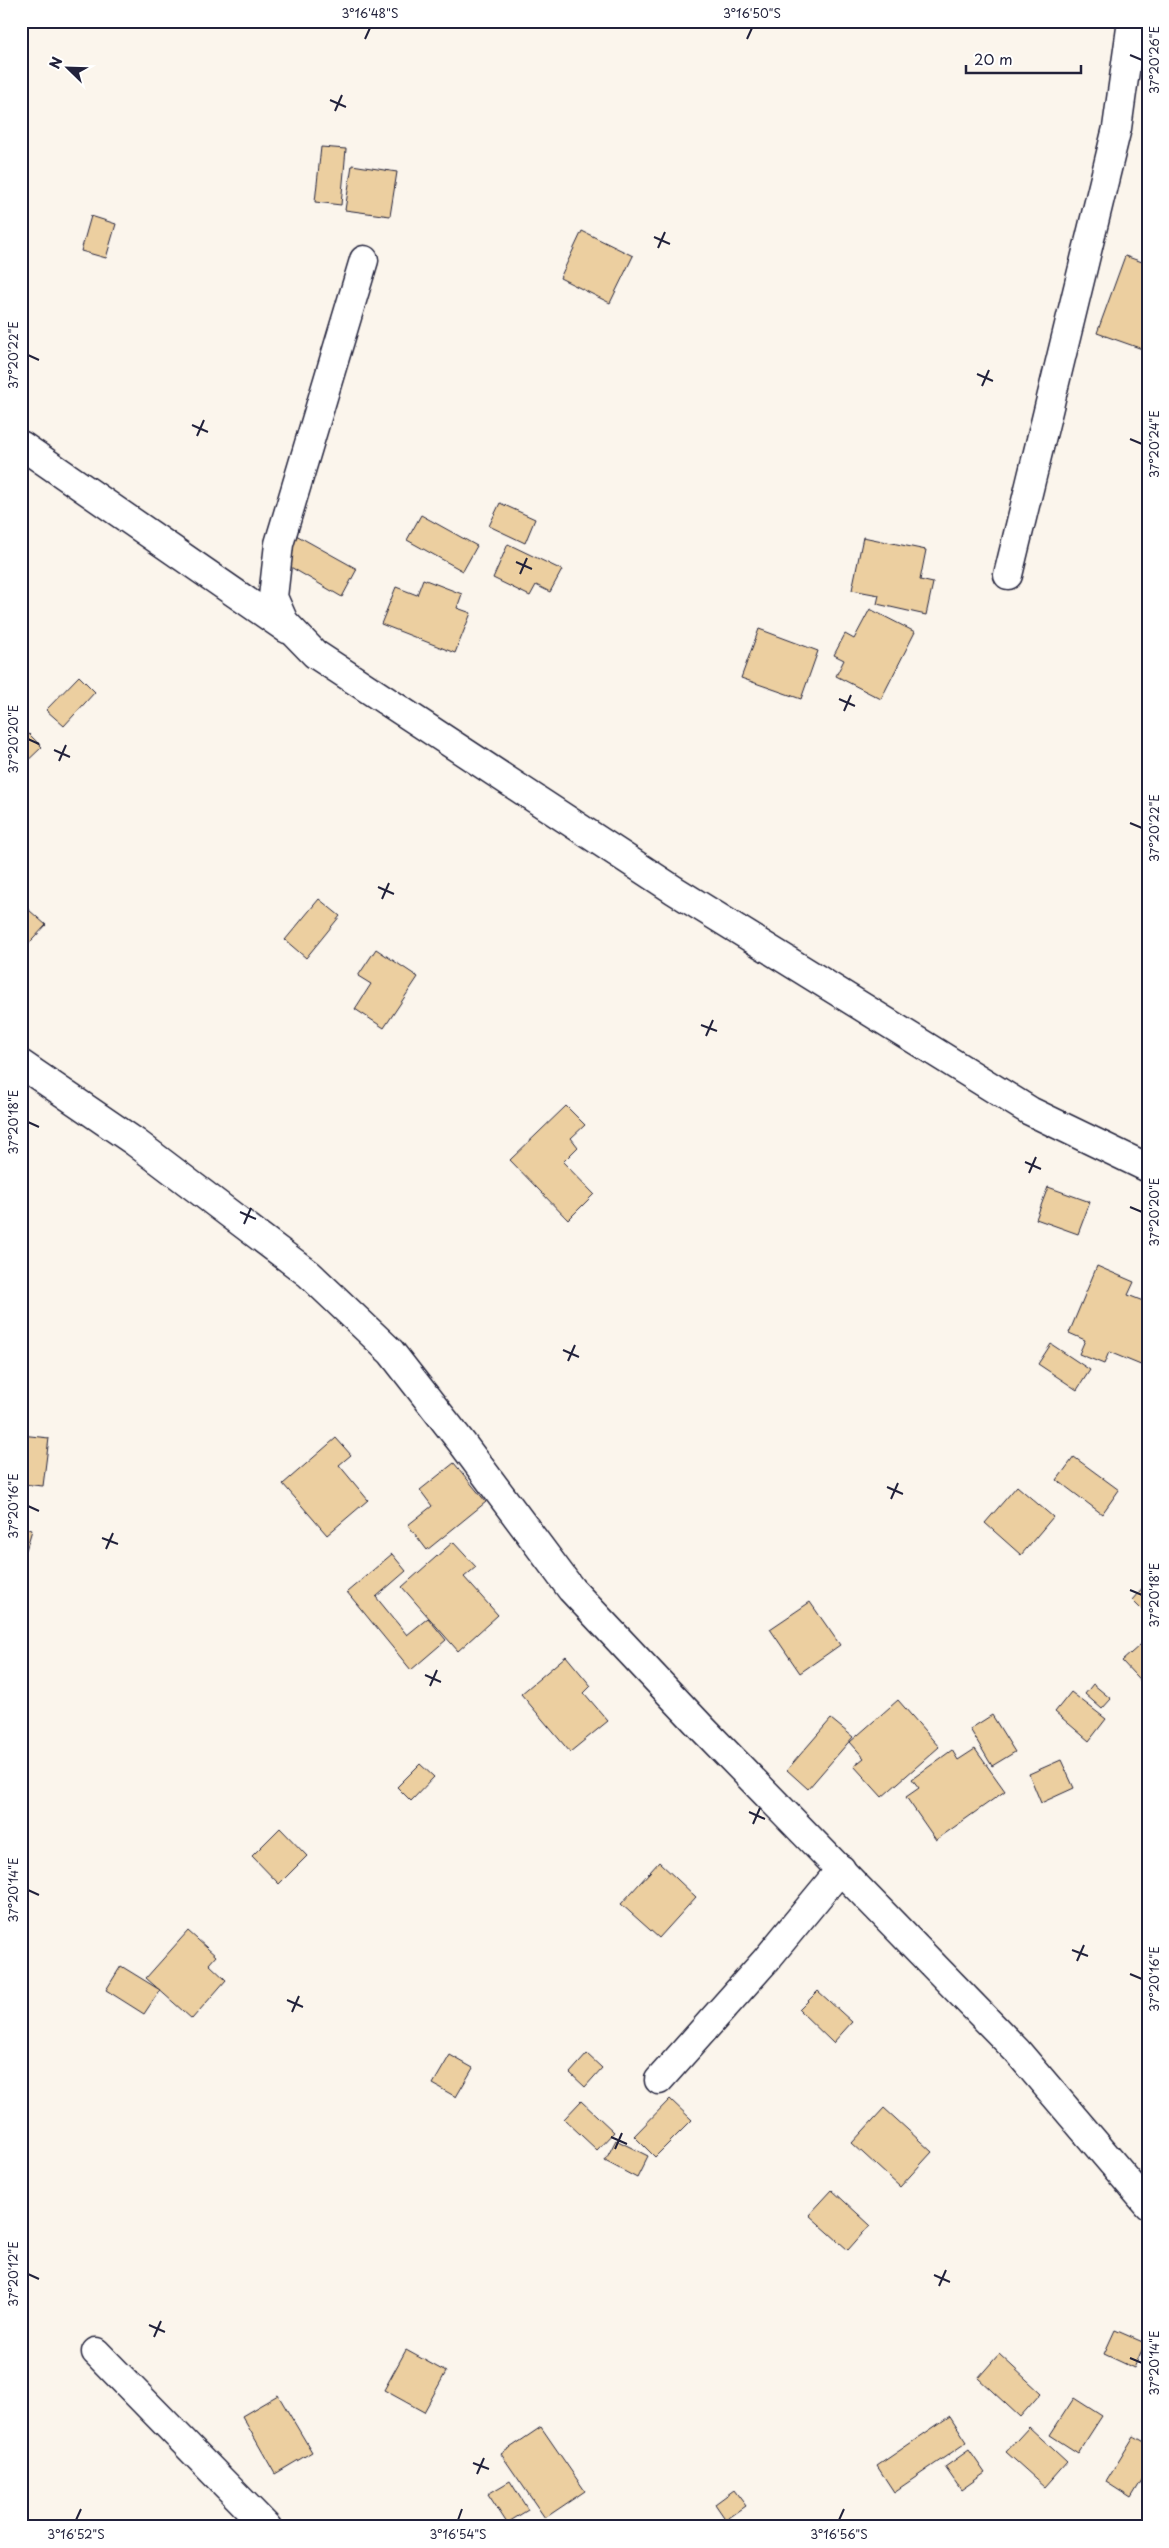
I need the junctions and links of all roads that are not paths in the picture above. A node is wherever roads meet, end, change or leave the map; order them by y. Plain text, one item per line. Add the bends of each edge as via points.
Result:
1 (1132, 21) edge
2 (364, 260) dead end
3 (21, 445) edge
4 (1008, 575) dead end
5 (297, 636) junction
6 (21, 1064) edge
7 (1148, 1168) edge
8 (841, 1870) junction
9 (659, 2080) dead end
10 (1148, 2205) edge
11 (96, 2352) dead end
12 (267, 2527) edge

1 - 4 street via 1116,128
2 - 5 street via 279,544 274,597 284,622
3 - 5 street
5 - 7 street via 315,654 682,895 1030,1111
6 - 8 street via 135,1142 309,1274 391,1352 571,1589
8 - 9 street
8 - 10 street via 1016,2051
11 - 12 street

